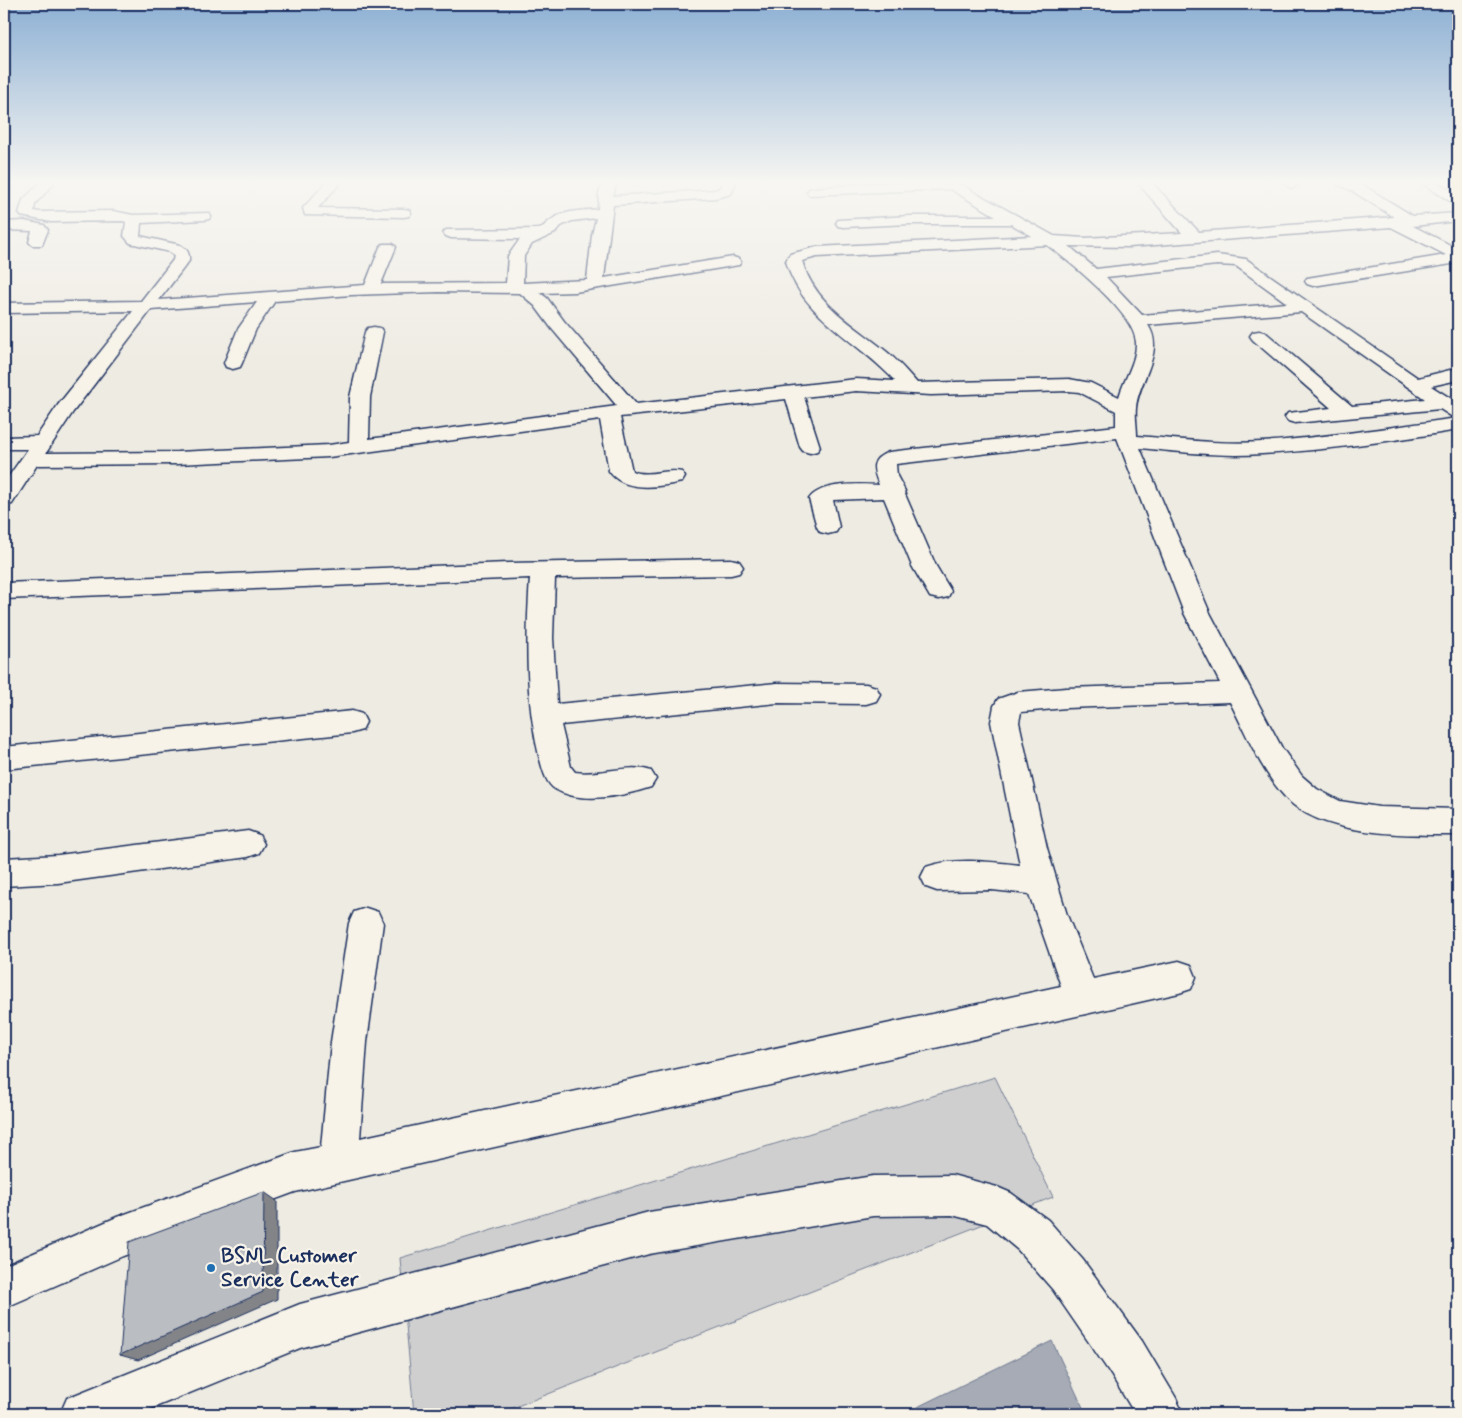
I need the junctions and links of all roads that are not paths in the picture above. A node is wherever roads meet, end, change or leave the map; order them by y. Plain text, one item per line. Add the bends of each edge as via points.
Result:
1 (175, 248) edge
2 (388, 248) edge
3 (520, 248) edge
4 (599, 248) edge
5 (882, 248) edge
6 (1060, 248) edge
7 (1219, 248) edge
8 (1443, 248) edge
9 (845, 250) joint
10 (1458, 256) edge
11 (733, 262) dead end
12 (1240, 262) junction
13 (1092, 274) junction
14 (1313, 281) dead end
15 (595, 284) junction
16 (519, 288) junction
17 (371, 289) junction
18 (271, 295) junction
19 (143, 306) junction
20 (1305, 307) junction
21 (4, 308) edge
22 (1137, 321) junction
23 (374, 332) dead end
24 (1259, 336) dead end
25 (233, 363) dead end
26 (1458, 374) edge
27 (1415, 384) junction
28 (912, 388) junction
29 (793, 391) junction
30 (1451, 407) edge
31 (1126, 408) junction
32 (631, 410) junction
33 (609, 412) junction
34 (1348, 412) junction
35 (1295, 417) dead end
36 (1458, 424) edge
37 (1126, 436) junction
38 (42, 442) junction
39 (4, 443) edge
40 (359, 447) junction
41 (810, 447) dead end
42 (30, 460) junction
43 (674, 477) dead end
44 (894, 491) junction
45 (4, 499) edge
46 (828, 527) dead end
47 (731, 567) dead end
48 (543, 570) junction
49 (939, 591) dead end
50 (4, 592) edge
51 (1238, 692) junction
52 (866, 694) dead end
53 (545, 716) junction
54 (352, 722) dead end
55 (4, 758) edge
56 (640, 779) dead end
57 (1458, 822) edge
58 (248, 844) dead end
59 (4, 872) edge
60 (937, 878) dead end
61 (1041, 882) junction
62 (366, 923) dead end
63 (1179, 977) dead end
64 (1083, 998) junction
65 (340, 1162) junction
66 (4, 1287) edge
67 (83, 1414) edge
68 (1160, 1414) edge

1 - 19 street via 180,251 181,260
2 - 17 street
3 - 16 street via 515,263
4 - 15 street
5 - 9 street
6 - 13 street
7 - 12 street
8 - 10 street
9 - 28 street via 817,252 796,258 794,262 803,286 824,310 884,359
10 - 14 street
11 - 15 street
12 - 13 street via 1218,260
12 - 20 street
13 - 22 street
15 - 16 street
16 - 17 street
16 - 32 street via 541,302
17 - 18 street
18 - 19 street
18 - 25 street via 247,329
19 - 21 street
19 - 38 street
20 - 22 street
20 - 27 street
22 - 31 street via 1145,343 1143,359
23 - 40 street via 360,397
24 - 34 street
26 - 27 street
27 - 30 street
28 - 29 street via 856,385
28 - 31 street via 1069,385 1084,387
29 - 32 street
29 - 41 street
30 - 34 street
31 - 37 street
32 - 33 street
33 - 40 street
33 - 43 street via 623,475 635,478
34 - 35 street
36 - 37 street via 1261,448 1213,448
37 - 44 street via 896,456 886,460 884,468
37 - 51 street via 1197,613
38 - 39 street
38 - 42 street
40 - 42 street via 223,457
42 - 45 street
44 - 46 street via 823,495 820,504
44 - 49 street via 924,566
47 - 48 street
48 - 50 street
48 - 53 street via 539,668
51 - 57 street via 1285,776 1304,797 1323,809 1379,819
51 - 61 street via 1066,698 1018,702 1008,706 1005,722
52 - 53 street via 777,693
53 - 56 street via 562,779 582,785
54 - 55 street
58 - 59 street via 58,869
60 - 61 street via 992,876
61 - 64 street
62 - 65 street via 350,1025
63 - 64 street
64 - 65 street
65 - 66 street via 295,1172 217,1200 117,1238
67 - 68 street via 300,1326 649,1233 873,1196 952,1195 997,1207 1033,1235 1068,1275 1126,1357

